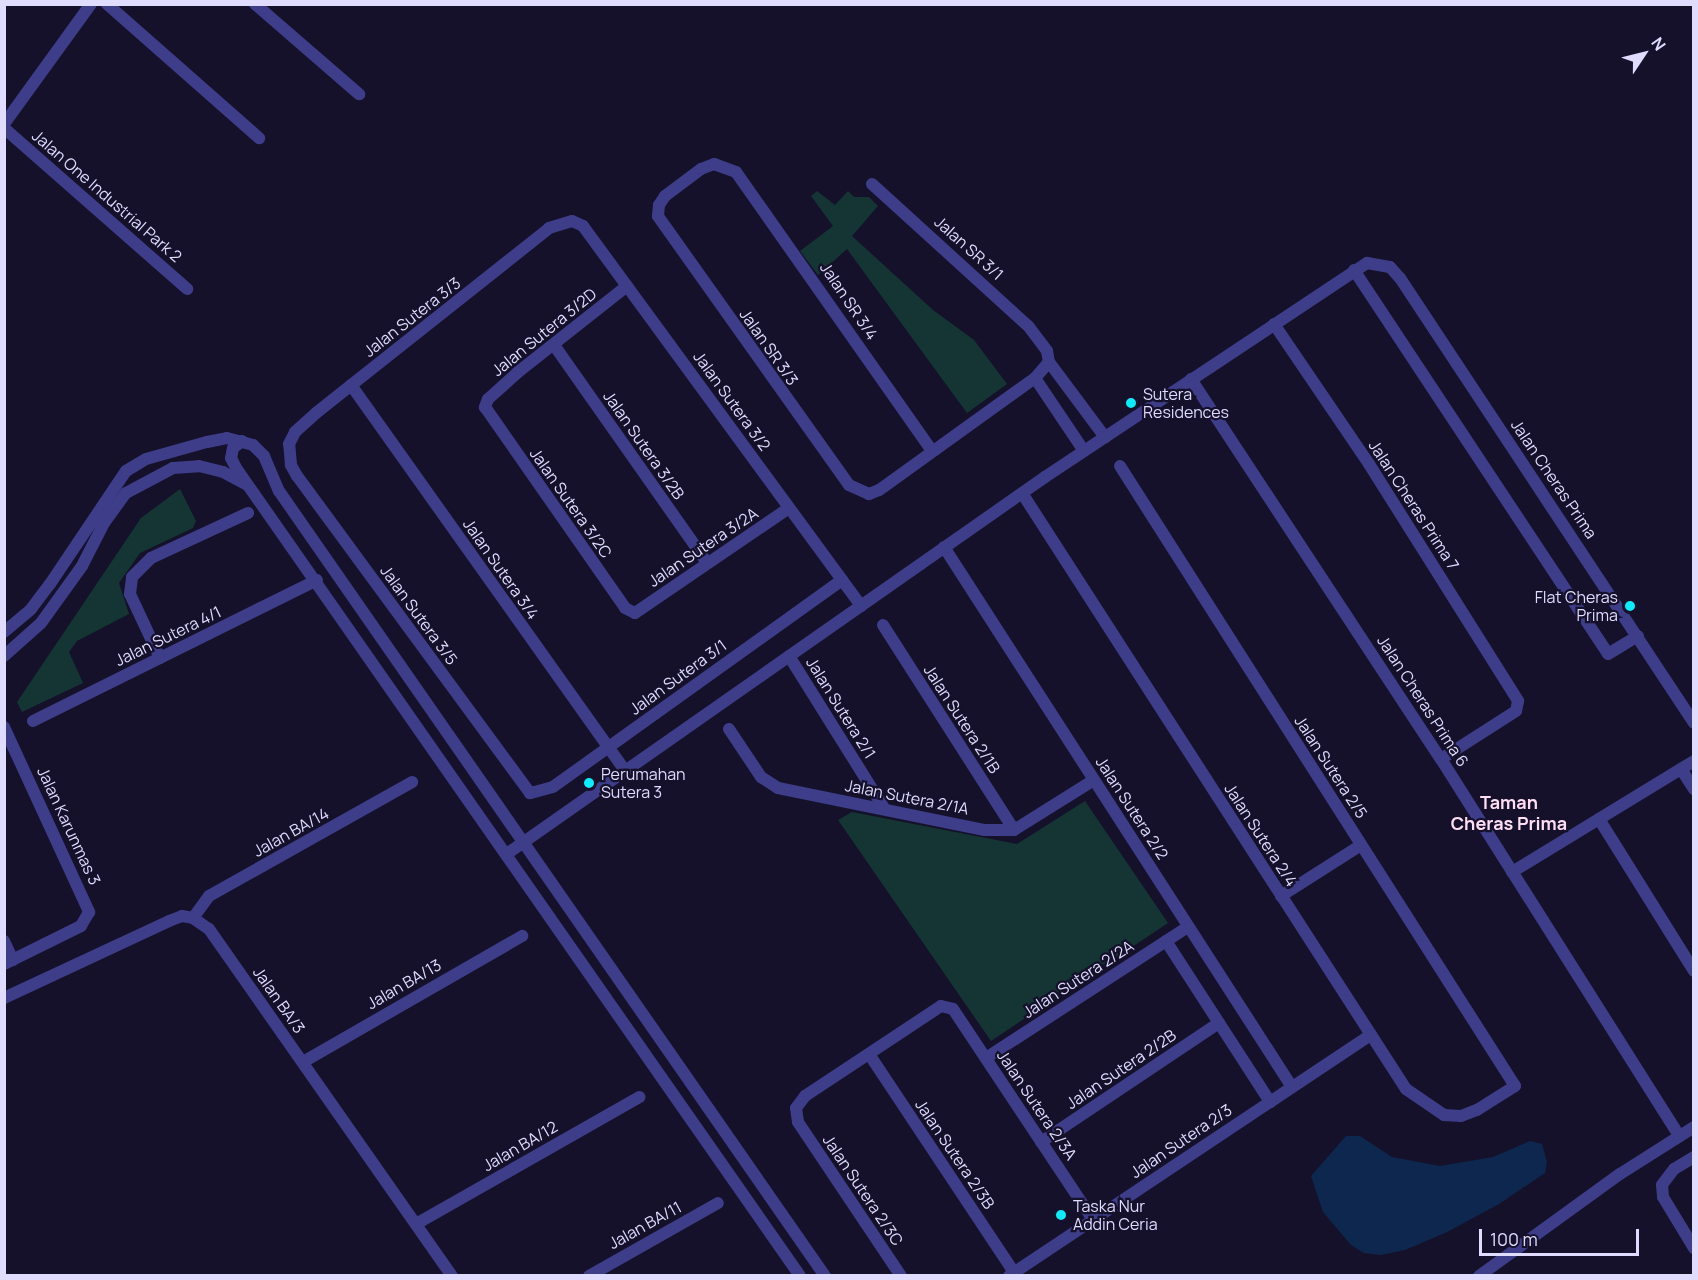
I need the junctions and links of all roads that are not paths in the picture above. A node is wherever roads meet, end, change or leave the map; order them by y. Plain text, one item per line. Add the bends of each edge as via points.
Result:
1 (92, 4) edge
2 (107, 4) edge
3 (255, 4) edge
4 (359, 94) dead end
5 (4, 124) edge
6 (4, 128) edge
7 (259, 138) dead end
8 (872, 184) dead end
9 (659, 205) joint
10 (572, 221) joint
11 (1354, 270) junction
12 (627, 286) junction
13 (187, 289) dead end
14 (1274, 324) junction
15 (554, 345) junction
16 (1049, 362) junction
17 (1035, 378) junction
18 (1191, 379) junction
19 (351, 385) junction
20 (485, 407) joint
21 (1105, 437) junction
22 (242, 441) junction
23 (932, 451) junction
24 (1084, 451) junction
25 (289, 454) joint
26 (1120, 466) dead end
27 (126, 471) junction
28 (154, 476) junction
29 (249, 486) junction
30 (1022, 493) junction
31 (789, 508) junction
32 (248, 513) dead end
33 (944, 547) junction
34 (707, 563) junction
35 (317, 580) junction
36 (842, 580) junction
37 (861, 606) junction
38 (635, 613) joint
39 (883, 625) dead end
40 (4, 632) edge
41 (1638, 636) junction
42 (4, 656) edge
43 (789, 656) junction
44 (160, 658) junction
45 (33, 721) dead end
46 (1694, 723) edge
47 (4, 727) edge
48 (729, 729) dead end
49 (608, 748) junction
50 (1441, 759) junction
51 (1694, 761) edge
52 (1681, 768) junction
53 (625, 770) junction
54 (1094, 780) junction
55 (412, 782) dead end
56 (1694, 789) edge
57 (530, 793) joint
58 (884, 808) junction
59 (1599, 819) junction
60 (1014, 830) junction
61 (525, 840) junction
62 (1361, 844) junction
63 (508, 853) junction
64 (1512, 872) junction
65 (1281, 896) junction
66 (193, 918) junction
67 (1188, 927) junction
68 (522, 936) dead end
69 (4, 941) edge
70 (1166, 941) junction
71 (9, 962) edge
72 (1694, 972) edge
73 (4, 998) edge
74 (1219, 1023) junction
75 (1371, 1035) junction
76 (868, 1054) junction
77 (986, 1058) junction
78 (303, 1062) junction
79 (1515, 1086) joint
80 (1292, 1087) junction
81 (640, 1096) dead end
82 (1270, 1102) junction
83 (1689, 1132) edge
84 (1041, 1142) junction
85 (1694, 1157) edge
86 (718, 1203) dead end
87 (1093, 1220) junction
88 (416, 1224) junction
89 (1694, 1248) edge
90 (1011, 1274) edge
91 (452, 1275) edge
92 (589, 1275) edge
93 (800, 1275) edge
94 (825, 1275) edge
95 (901, 1275) edge
96 (1479, 1275) edge

1 - 5 street
2 - 7 street
3 - 4 street
6 - 13 street, Jalan One Industrial Park 2
8 - 16 street, Jalan SR 3/1 via 961,261 1040,339
9 - 23 street, Jalan SR 3/4 via 701,169 714,164 736,172
9 - 23 street, Jalan SR 3/3 via 664,228 849,485 869,494
10 - 12 street, Jalan Sutera 3/2 via 583,226
10 - 19 street, Jalan Sutera 3/3 via 549,228
11 - 14 street
11 - 41 street, Jalan Cheras Prima via 1378,263 1390,267 1400,278
11 - 41 street via 1608,654
12 - 15 street, Jalan Sutera 3/2D
12 - 31 street, Jalan Sutera 3/2
14 - 18 street
14 - 50 street, Jalan Cheras Prima 7 via 1436,569 1519,708
15 - 20 street, Jalan Sutera 3/2D via 488,399
15 - 34 street, Jalan Sutera 3/2B
16 - 17 street
16 - 21 street
17 - 23 street
17 - 24 street
18 - 21 street
18 - 50 street, Jalan Cheras Prima 6
19 - 25 street, Jalan Sutera 3/3 via 295,432
19 - 49 street, Jalan Sutera 3/4
20 - 38 street, Jalan Sutera 3/2C via 625,608
21 - 24 street
22 - 27 street via 227,438 168,451
22 - 29 street via 233,448 231,458
22 - 61 street via 264,456 279,490
24 - 30 street
25 - 57 street, Jalan Sutera 3/5 via 297,476
26 - 62 street, Jalan Sutera 2/5
27 - 28 street
27 - 40 street via 44,592
28 - 29 street via 173,468 199,466 223,472
28 - 42 street via 126,493 41,624
29 - 35 street
30 - 33 street
30 - 65 street, Jalan Sutera 2/4
31 - 34 street, Jalan Sutera 3/2A
31 - 36 street, Jalan Sutera 3/2
32 - 44 street via 151,558 132,577 130,594
33 - 37 street
33 - 54 street, Jalan Sutera 2/2
34 - 38 street, Jalan Sutera 3/2A
35 - 44 street, Jalan Sutera 4/1
35 - 63 street
36 - 37 street, Jalan Sutera 3/2
36 - 49 street, Jalan Sutera 3/1
37 - 43 street
39 - 60 street, Jalan Sutera 2/1B
41 - 46 street, Jalan Cheras Prima
43 - 53 street
43 - 58 street, Jalan Sutera 2/1
44 - 45 street, Jalan Sutera 4/1
47 - 71 street, Jalan Karunmas 3 via 89,912 81,927
48 - 58 street, Jalan Sutera 2/1A via 768,783
49 - 53 street, Jalan Sutera 3/4
49 - 57 street, Jalan Sutera 3/1 via 553,787
50 - 64 street, Jalan Cheras Prima 6
51 - 52 street
52 - 56 street
52 - 59 street
53 - 61 street
54 - 60 street
54 - 67 street, Jalan Sutera 2/2
55 - 66 street, Jalan BA/14 via 208,896
58 - 60 street, Jalan Sutera 2/1A via 985,830
59 - 64 street
59 - 72 street
61 - 63 street
61 - 94 street
62 - 65 street
62 - 79 street, Jalan Sutera 2/5
63 - 93 street
64 - 83 street, Jalan Cheras Prima 6
65 - 75 street, Jalan Sutera 2/4
66 - 73 street via 182,916 169,921
66 - 78 street, Jalan BA/3 via 209,929
67 - 70 street, Jalan Sutera 2/2A
67 - 80 street, Jalan Sutera 2/2
68 - 78 street, Jalan BA/13
69 - 71 street
70 - 74 street
70 - 77 street, Jalan Sutera 2/2A
74 - 82 street
74 - 84 street, Jalan Sutera 2/2B
75 - 79 street, Jalan Sutera 2/4 via 1406,1089 1444,1114 1461,1116 1477,1110
75 - 80 street, Jalan Sutera 2/3
76 - 77 street, Jalan Sutera 2/3A via 941,1006 953,1009
76 - 90 street, Jalan Sutera 2/3B
76 - 95 street, Jalan Sutera 2/3C via 805,1096 795,1108 798,1122
77 - 84 street, Jalan Sutera 2/3A
78 - 88 street, Jalan BA/3
80 - 82 street, Jalan Sutera 2/3
81 - 88 street, Jalan BA/12
82 - 87 street, Jalan Sutera 2/3
83 - 96 street via 1620,1174
84 - 87 street, Jalan Sutera 2/3A
85 - 89 street via 1674,1169 1662,1185 1663,1197
86 - 92 street, Jalan BA/11
87 - 90 street, Jalan Sutera 2/3
88 - 91 street, Jalan BA/3

